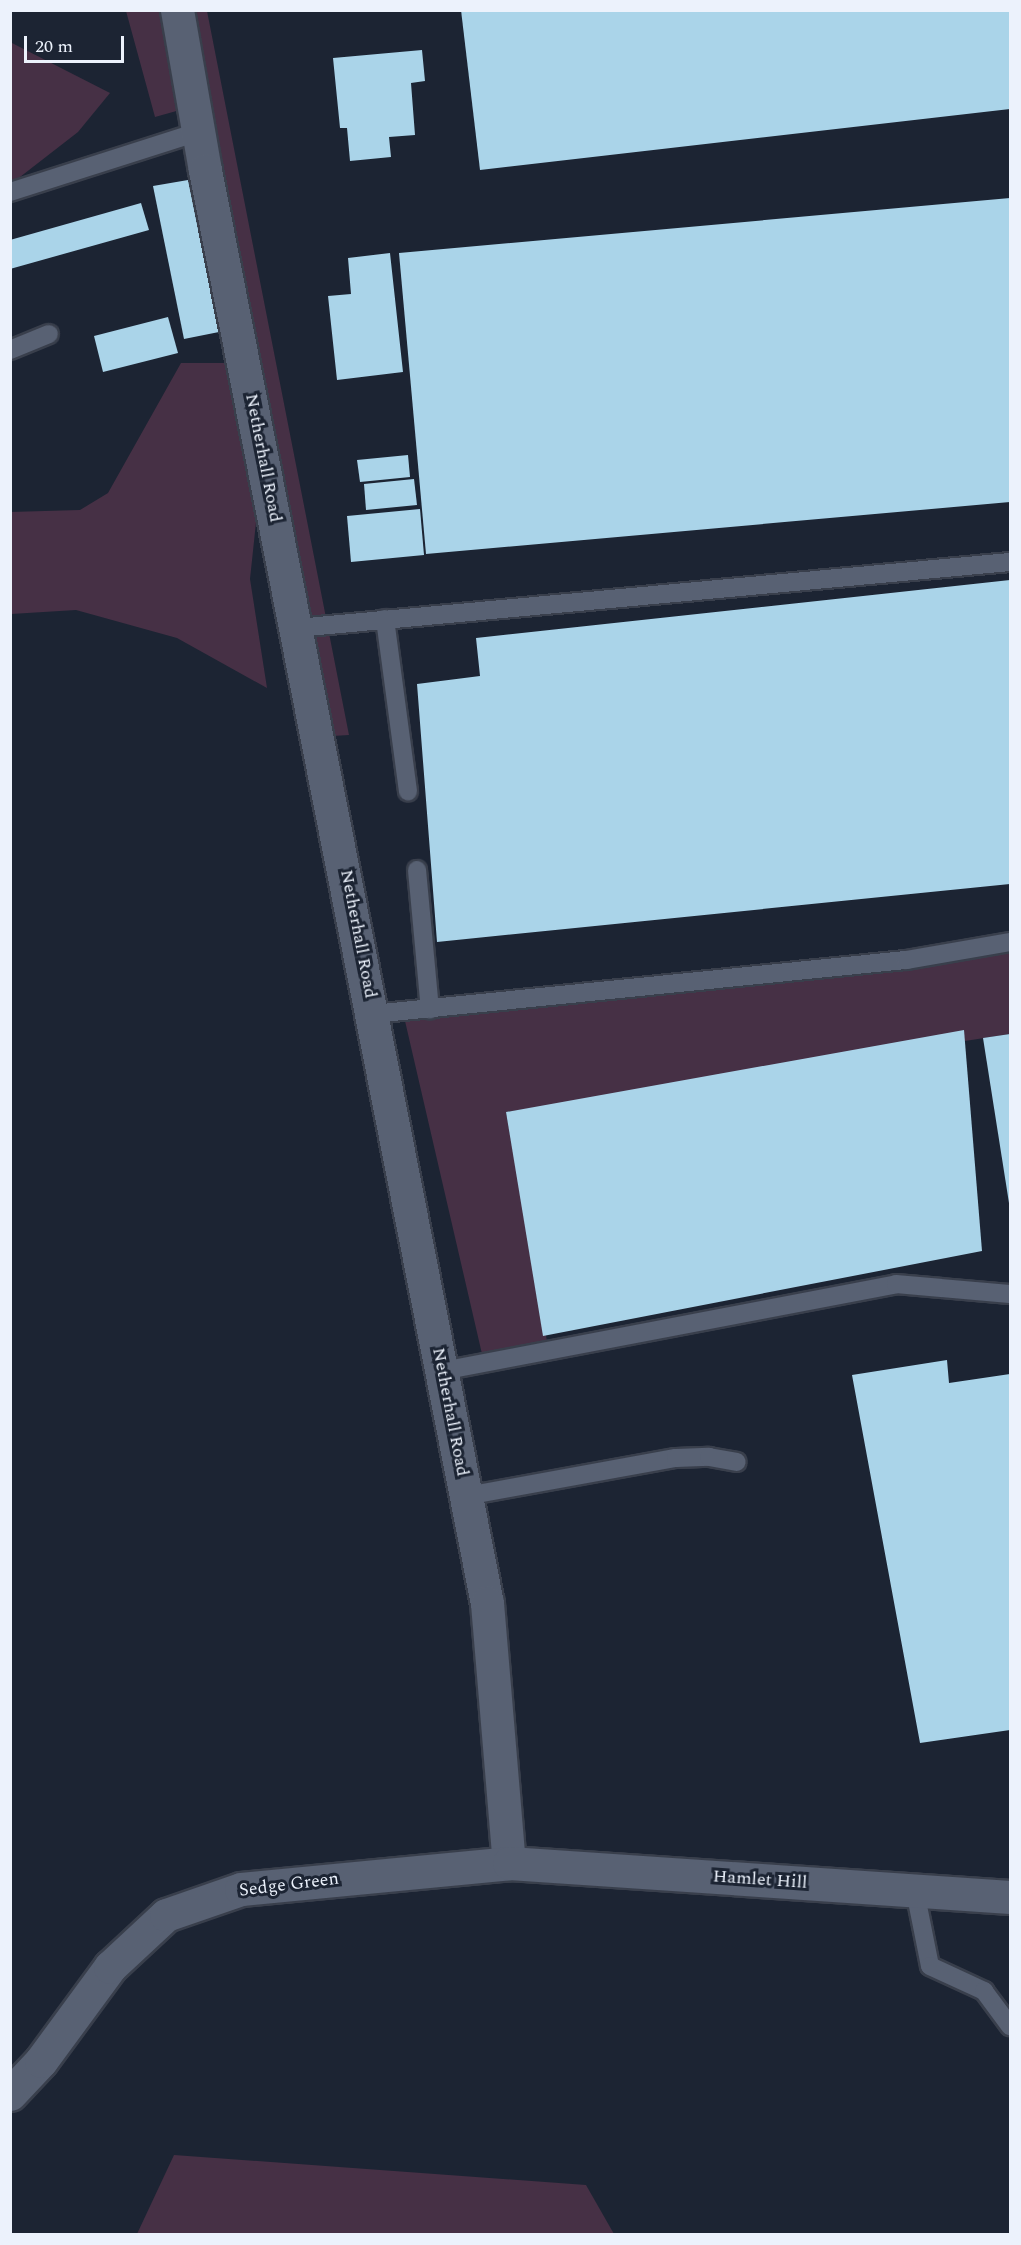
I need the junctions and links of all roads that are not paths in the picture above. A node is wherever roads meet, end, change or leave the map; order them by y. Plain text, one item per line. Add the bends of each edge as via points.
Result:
1 (177, 10) edge
2 (198, 132) junction
3 (10, 192) edge
4 (49, 334) dead end
5 (10, 350) edge
6 (1011, 562) edge
7 (385, 619) junction
8 (297, 628) junction
9 (408, 791) dead end
10 (417, 870) dead end
11 (1011, 942) edge
12 (430, 1009) junction
13 (373, 1014) junction
14 (1011, 1294) edge
15 (442, 1371) junction
16 (737, 1462) dead end
17 (466, 1496) junction
18 (509, 1863) junction
19 (915, 1891) junction
20 (1011, 1897) edge
21 (1011, 2026) edge
22 (10, 2094) edge

1 - 2 street, Netherhall Road
2 - 3 lane
2 - 8 street, Netherhall Road
4 - 5 lane
6 - 7 lane
7 - 8 lane
7 - 9 lane
8 - 13 street, Netherhall Road
10 - 12 lane
11 - 12 lane via 906,960
12 - 13 lane
13 - 15 street, Netherhall Road
14 - 15 lane via 896,1284
15 - 17 street, Netherhall Road
16 - 17 lane via 709,1457 676,1458
17 - 18 street, Netherhall Road via 487,1603
18 - 19 street, Hamlet Hill
18 - 22 street, Sedge Green via 240,1889 166,1915 110,1967 41,2061
19 - 20 street, Hamlet Hill
19 - 21 lane via 930,1966 984,1991

